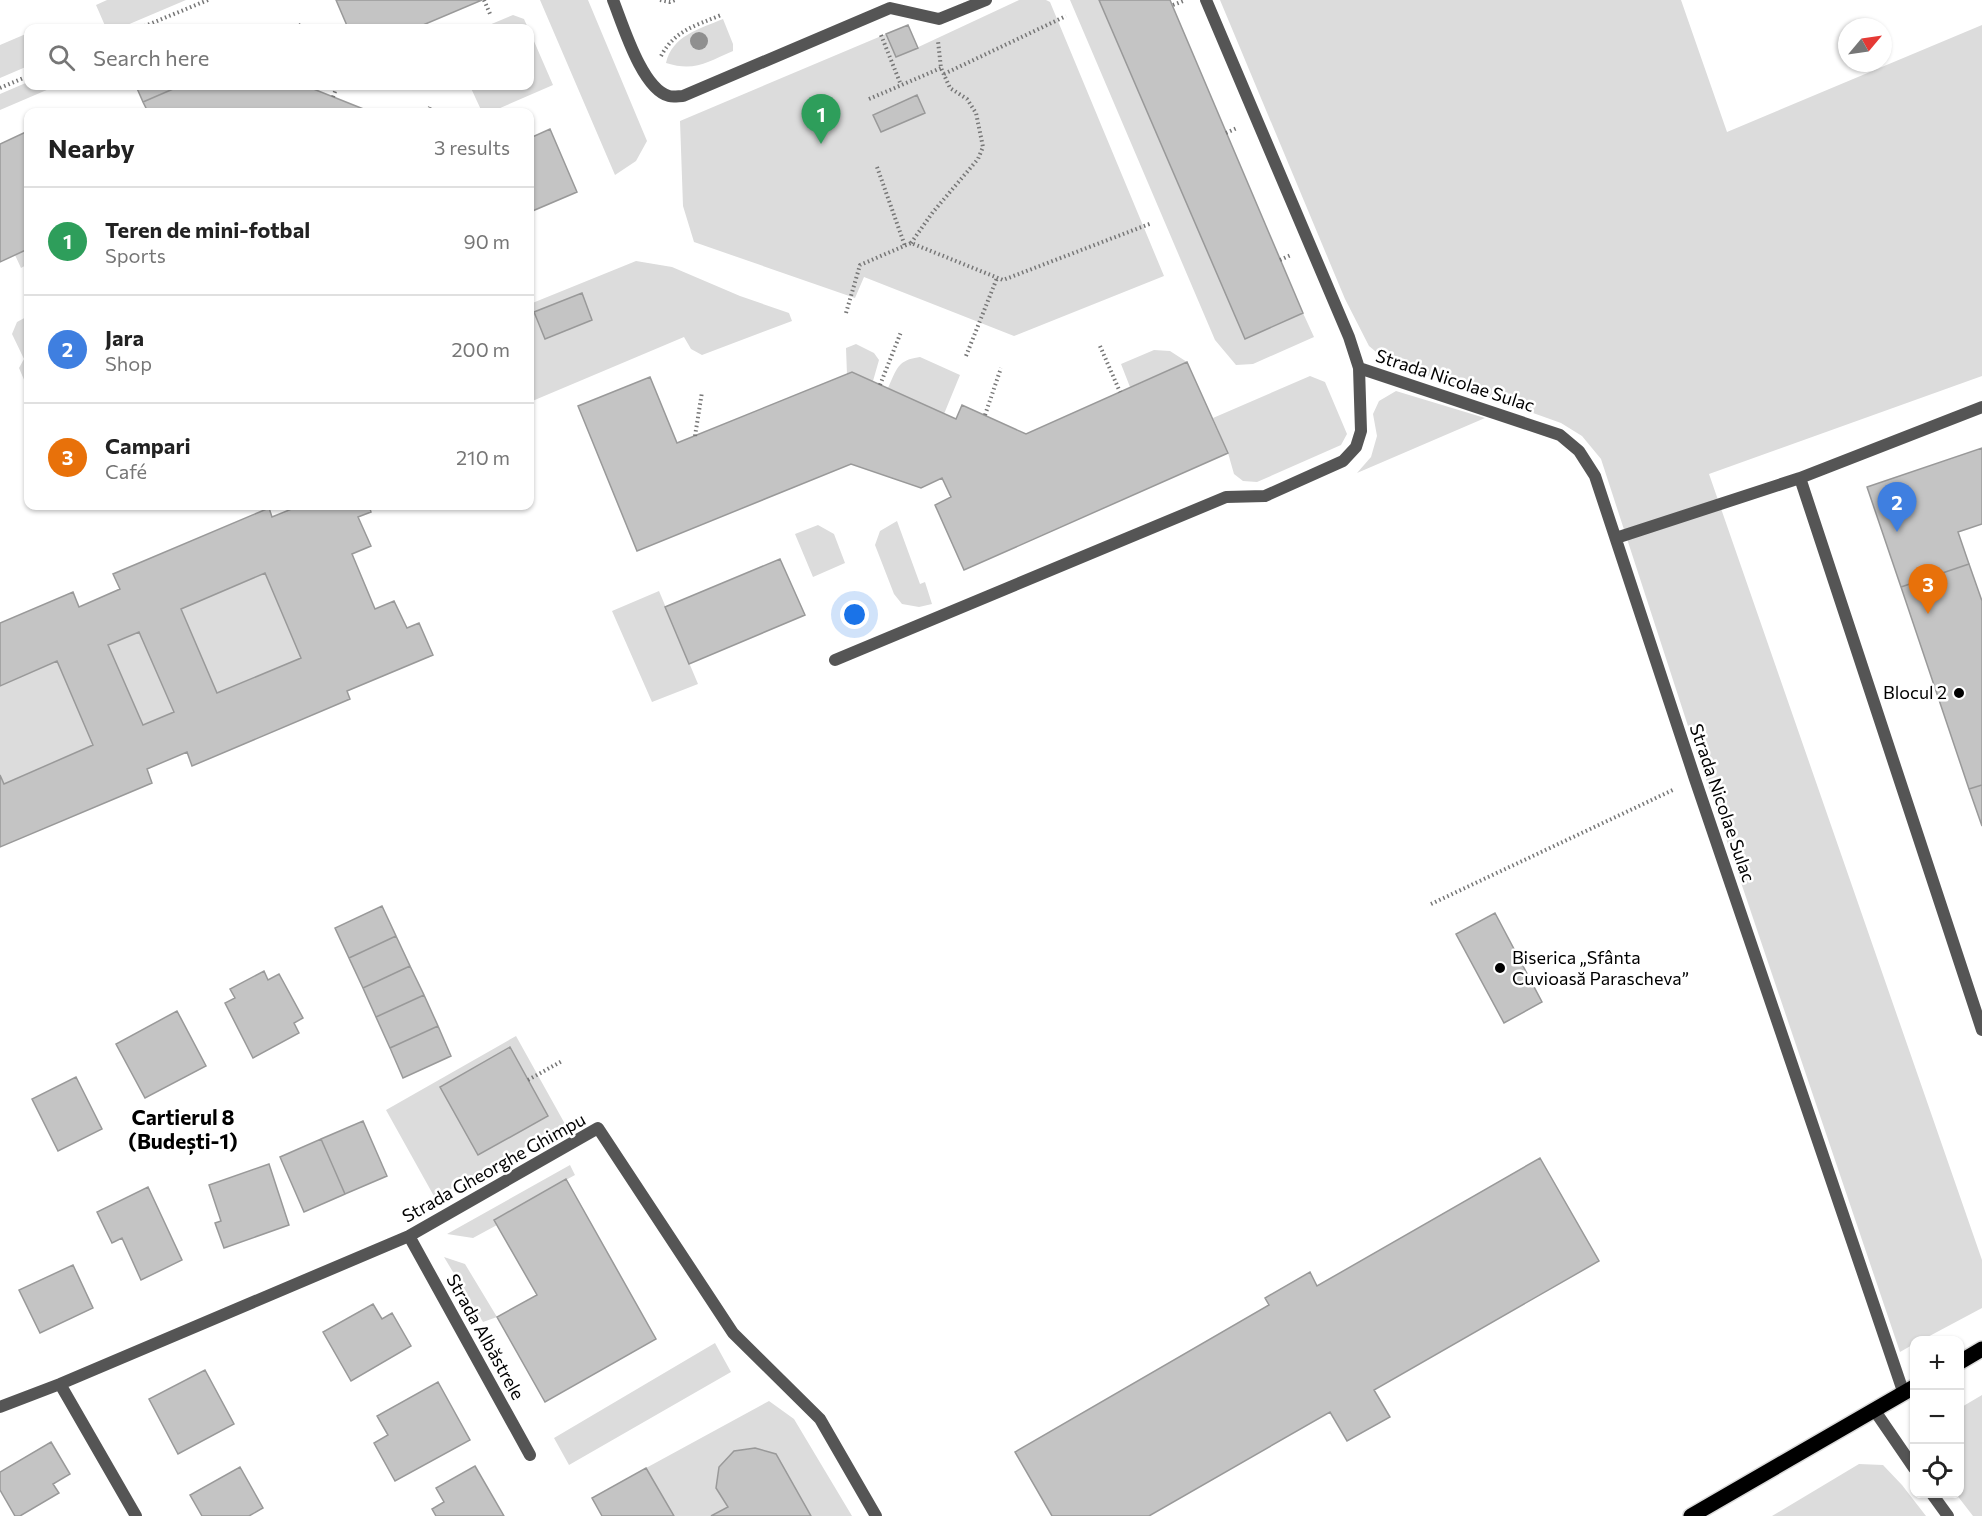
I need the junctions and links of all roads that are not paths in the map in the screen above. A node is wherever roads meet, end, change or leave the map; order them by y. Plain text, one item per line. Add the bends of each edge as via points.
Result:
1 (613, 0) edge
2 (986, 0) edge
3 (1206, 0) edge
4 (1359, 368) junction
5 (1982, 407) edge
6 (1800, 478) junction
7 (1616, 538) junction
8 (835, 660) dead end
9 (1982, 1030) edge
10 (409, 1236) junction
11 (1982, 1349) edge
12 (1964, 1359) edge
13 (60, 1384) junction
14 (1909, 1390) edge
15 (0, 1407) edge
16 (1875, 1411) junction
17 (530, 1455) dead end
18 (1910, 1462) edge
19 (1935, 1498) edge
20 (136, 1516) edge
21 (876, 1516) edge
22 (1691, 1516) edge
23 (1948, 1516) edge

1 - 2 street via 644,75 669,96 683,96 890,8 939,19
3 - 4 street
4 - 7 street, Strada Nicolae Sulac via 1560,435 1579,452 1595,476
4 - 8 street via 1360,431 1356,447 1343,461 1265,496 1226,497
5 - 6 street
6 - 7 street
6 - 9 street
7 - 14 street, Strada Nicolae Sulac via 1695,780
10 - 13 street, Strada Gheorghe Ghimpu
10 - 17 street, Strada Albăstrele
10 - 21 street, Strada Gheorghe Ghimpu via 598,1128 733,1334 820,1419
11 - 12 main road
13 - 15 street, Strada Gheorghe Ghimpu
13 - 20 street
14 - 16 main road
16 - 18 street
16 - 22 main road
19 - 23 street

